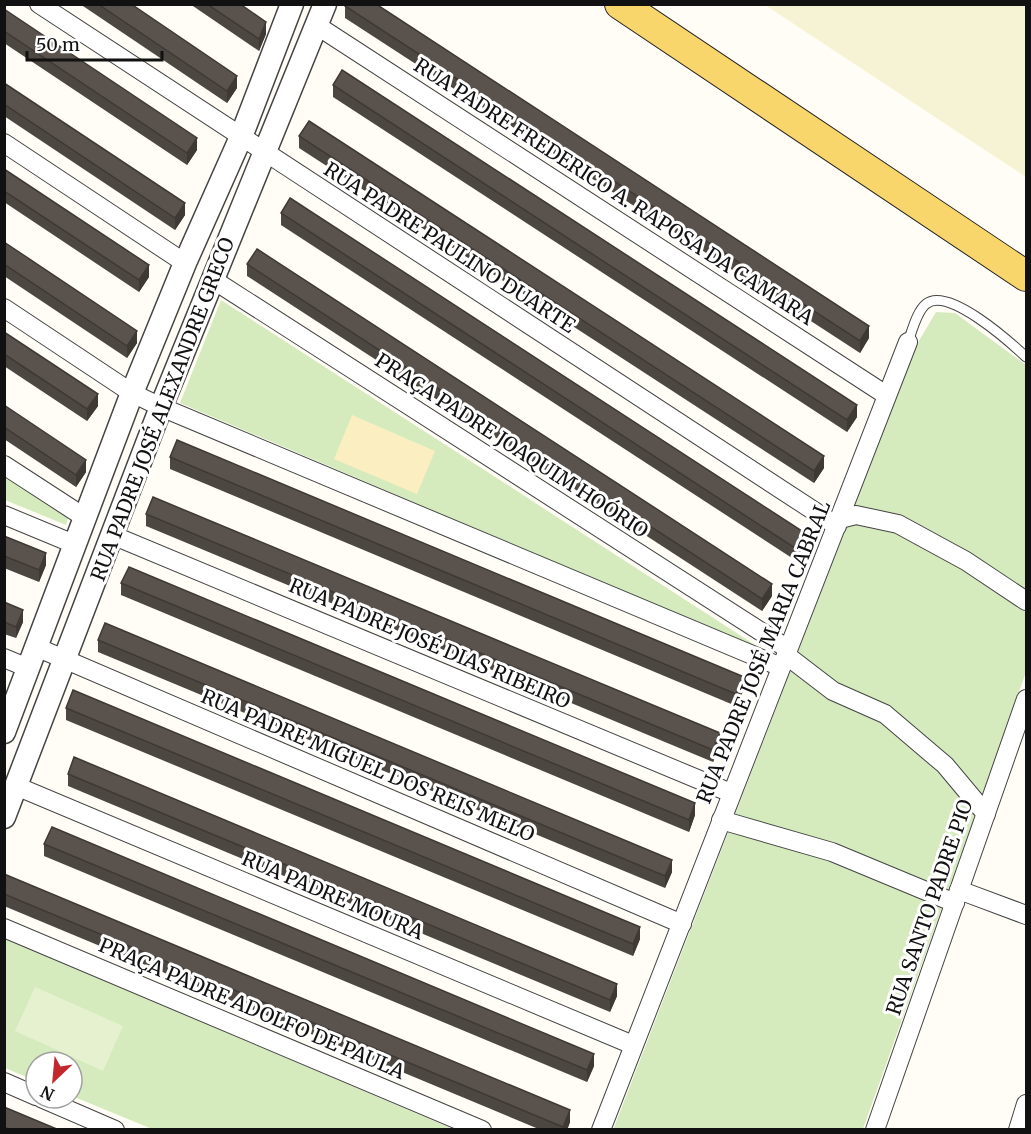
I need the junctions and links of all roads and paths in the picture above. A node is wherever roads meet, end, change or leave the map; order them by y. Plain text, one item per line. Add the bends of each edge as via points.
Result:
1 (39, 4) edge
2 (325, 4) edge
3 (620, 4) edge
4 (289, 6) edge
5 (316, 25) junction
6 (241, 136) junction
7 (4, 143) edge
8 (265, 152) junction
9 (185, 263) junction
10 (1026, 276) edge
11 (212, 279) junction
12 (4, 308) edge
13 (908, 342) joint
14 (1026, 357) edge
15 (132, 393) junction
16 (886, 395) junction
17 (161, 407) junction
18 (4, 465) edge
19 (4, 515) edge
20 (84, 517) junction
21 (839, 523) junction
22 (112, 535) junction
23 (74, 544) junction
24 (1026, 601) edge
25 (785, 657) junction
26 (4, 658) edge
27 (32, 658) junction
28 (65, 659) junction
29 (1026, 699) edge
30 (4, 732) edge
31 (16, 786) junction
32 (731, 793) junction
33 (986, 814) junction
34 (4, 817) edge
35 (721, 820) junction
36 (957, 896) junction
37 (1026, 915) edge
38 (682, 924) junction
39 (4, 928) edge
40 (633, 1045) junction
41 (4, 1082) edge
42 (24, 1091) edge
43 (1026, 1104) edge
44 (69, 1110) edge
45 (115, 1130) edge
46 (482, 1130) edge
47 (600, 1130) edge
48 (875, 1130) edge
49 (1018, 1130) edge

1 - 6 street, RUA PADRE PAULINO DUARTE
2 - 5 street, RUA PADRE JOSÉ ALEXANDRE GRECO
3 - 10 main road
4 - 6 street, RUA PADRE JOSÉ ALEXANDRE GRECO
5 - 8 street, RUA PADRE JOSÉ ALEXANDRE GRECO
5 - 16 street, RUA PADRE FREDERICO A. RAPOSA DA CAMARA
6 - 8 street, RUA PADRE PAULINO DUARTE
6 - 9 street, RUA PADRE JOSÉ ALEXANDRE GRECO
7 - 9 street
8 - 11 street, RUA PADRE JOSÉ ALEXANDRE GRECO
8 - 21 street, RUA PADRE PAULINO DUARTE
9 - 15 street, RUA PADRE JOSÉ ALEXANDRE GRECO
11 - 17 street, RUA PADRE JOSÉ ALEXANDRE GRECO
11 - 25 street, PRAÇA PADRE JOAQUIM HOÓRIO
12 - 15 street
13 - 14 lane, RUA PADRE JOSÉ MARIA CABRAL via 924,305 939,300 979,319
13 - 16 street, RUA PADRE JOSÉ MARIA CABRAL
15 - 17 street
15 - 20 street, RUA PADRE JOSÉ ALEXANDRE GRECO
16 - 21 street, RUA PADRE JOSÉ MARIA CABRAL
17 - 22 street, RUA PADRE JOSÉ ALEXANDRE GRECO
17 - 25 street
18 - 20 street
19 - 23 street
20 - 23 street, RUA PADRE JOSÉ ALEXANDRE GRECO
21 - 24 street via 856,515 898,524 966,561
21 - 25 street, RUA PADRE JOSÉ MARIA CABRAL
22 - 28 street, RUA PADRE JOSÉ ALEXANDRE GRECO
22 - 32 street, RUA PADRE JOSÉ DIAS RIBEIRO
23 - 27 street, RUA PADRE JOSÉ ALEXANDRE GRECO
25 - 32 street, RUA PADRE JOSÉ MARIA CABRAL
25 - 33 street via 833,691 885,714 945,765
26 - 27 street, RUA PADRE MIGUEL DOS REIS MELO
27 - 28 street, RUA PADRE MIGUEL DOS REIS MELO
27 - 30 street, RUA PADRE JOSÉ ALEXANDRE GRECO
28 - 31 street, RUA PADRE JOSÉ ALEXANDRE GRECO
28 - 38 street, RUA PADRE MIGUEL DOS REIS MELO
29 - 33 street, RUA SANTO PADRE PIO
31 - 34 street, RUA PADRE JOSÉ ALEXANDRE GRECO
31 - 40 street, RUA PADRE MOURA
32 - 35 street, RUA PADRE JOSÉ MARIA CABRAL
33 - 36 street, RUA SANTO PADRE PIO
35 - 36 street via 832,852
35 - 38 street, RUA PADRE JOSÉ MARIA CABRAL
36 - 37 street
36 - 48 street, RUA SANTO PADRE PIO
38 - 40 street, RUA PADRE JOSÉ MARIA CABRAL
39 - 46 street, PRAÇA PADRE ADOLFO DE PAULA
40 - 47 street, RUA PADRE JOSÉ MARIA CABRAL
41 - 42 street
43 - 49 street
44 - 45 street

